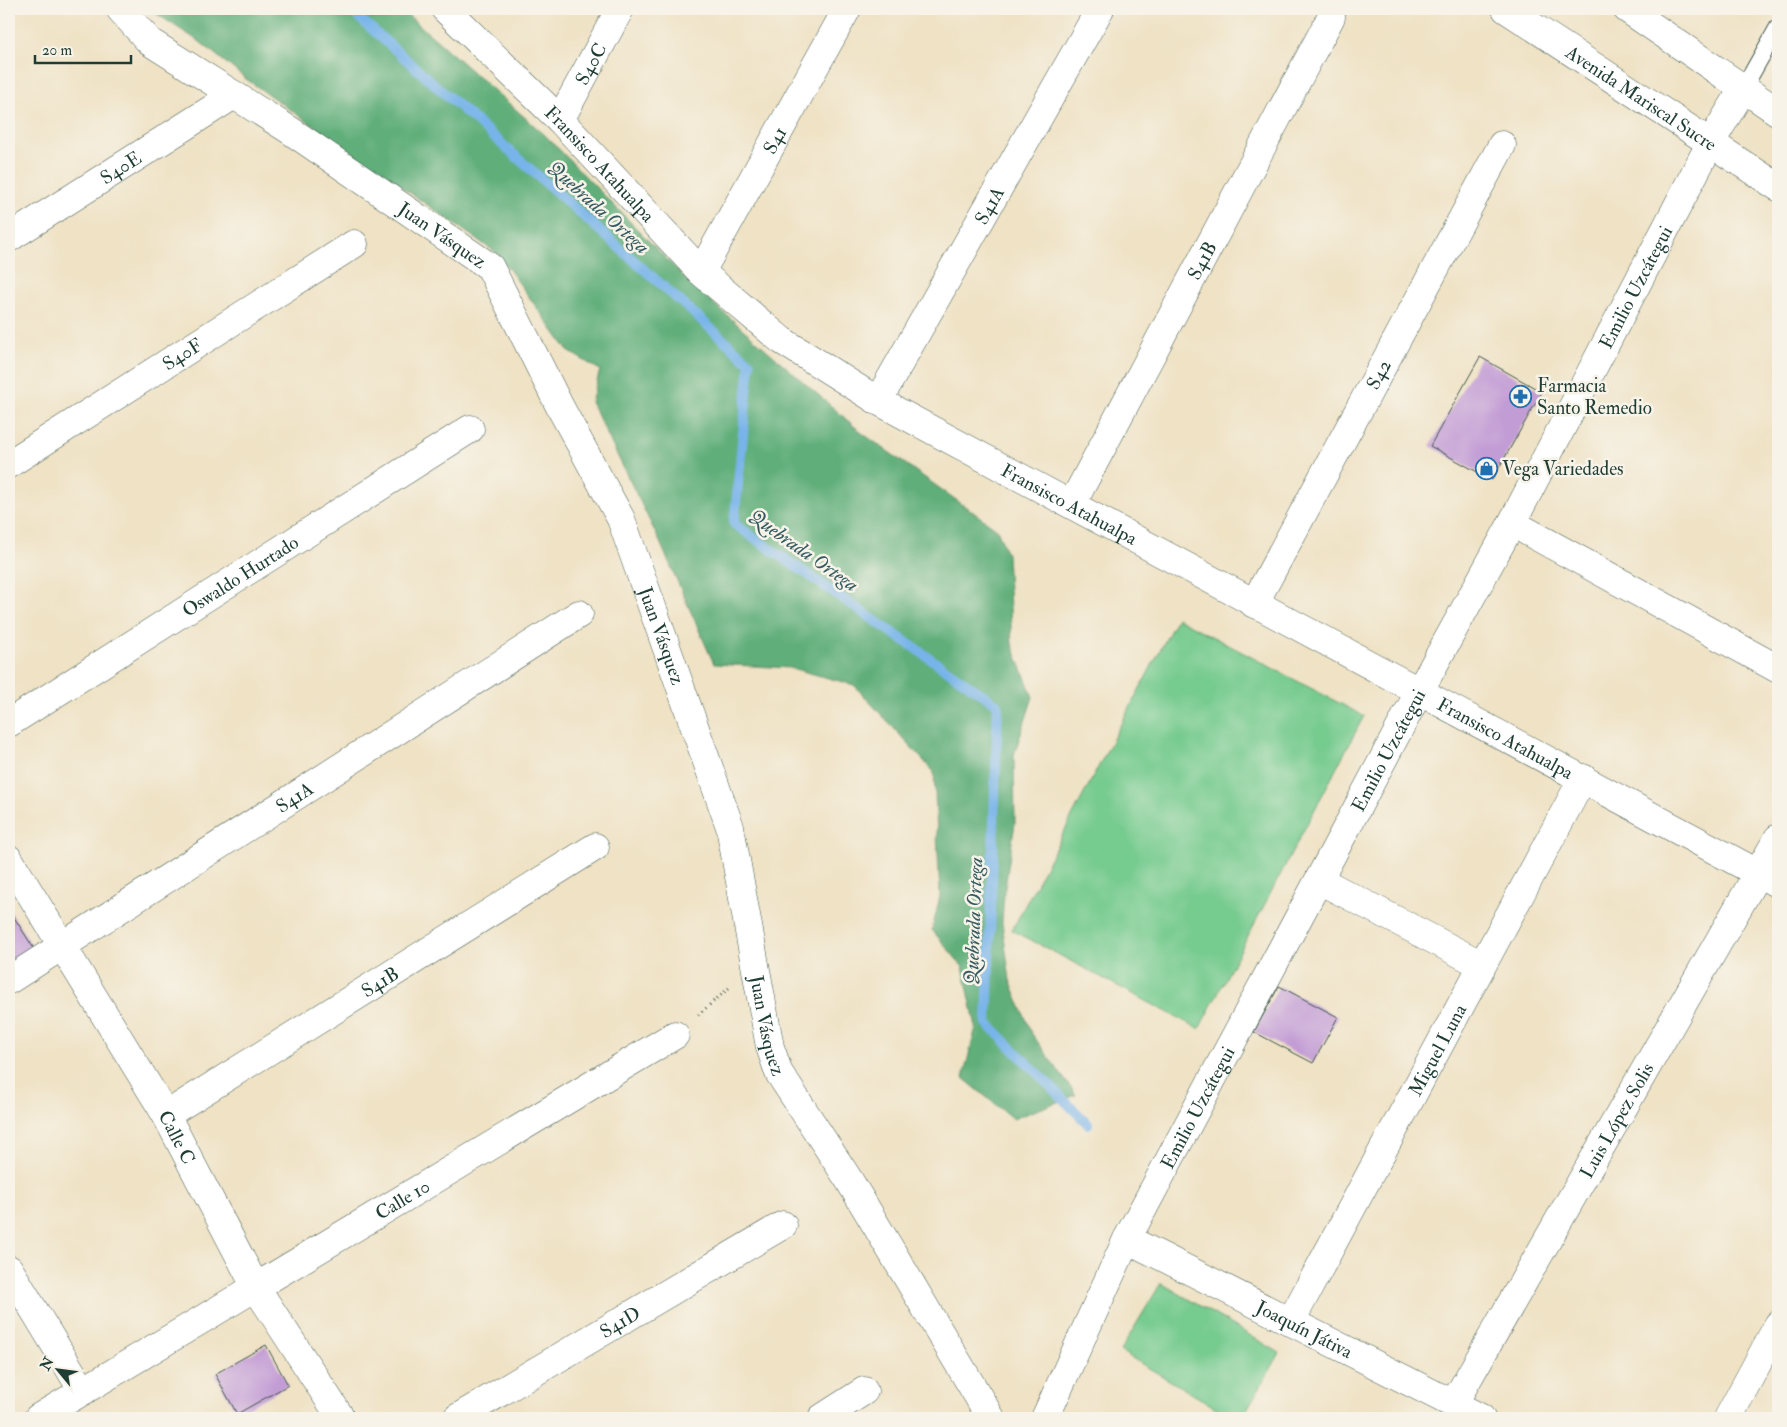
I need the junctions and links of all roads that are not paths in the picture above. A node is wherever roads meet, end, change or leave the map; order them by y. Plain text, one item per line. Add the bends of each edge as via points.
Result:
1 (120, 9) edge
2 (445, 9) edge
3 (620, 9) edge
4 (847, 9) edge
5 (1100, 9) edge
6 (1506, 9) edge
7 (1626, 9) edge
8 (1332, 17) dead end
9 (1778, 27) edge
10 (1743, 89) junction
11 (234, 95) junction
12 (1778, 112) edge
13 (560, 120) junction
14 (1711, 142) junction
15 (1502, 145) dead end
16 (1778, 187) edge
17 (9, 238) edge
18 (354, 244) dead end
19 (701, 272) junction
20 (878, 401) junction
21 (470, 429) dead end
22 (9, 464) edge
23 (1072, 504) junction
24 (1512, 524) junction
25 (1254, 604) junction
26 (579, 614) dead end
27 (1778, 669) edge
28 (1419, 692) junction
29 (9, 723) edge
30 (1583, 778) junction
31 (1778, 838) edge
32 (595, 847) dead end
33 (9, 859) edge
34 (1768, 879) edge
35 (1319, 880) junction
36 (62, 945) junction
37 (1482, 965) junction
38 (9, 980) edge
39 (676, 1034) road end
40 (166, 1115) junction
41 (783, 1225) dead end
42 (1127, 1239) junction
43 (9, 1269) edge
44 (256, 1286) junction
45 (1291, 1321) junction
46 (1778, 1326) edge
47 (83, 1391) junction
48 (864, 1392) dead end
49 (1454, 1403) junction
50 (38, 1418) edge
51 (341, 1418) edge
52 (457, 1418) edge
53 (822, 1418) edge
54 (991, 1418) edge
55 (1045, 1418) edge
56 (1481, 1418) edge
57 (1728, 1418) edge

1 - 11 street, Juan Vásquez via 150,42
2 - 13 street, Fransisco Atahualpa
3 - 13 street, S40C
4 - 19 street, S41
5 - 20 street, S41A
6 - 14 street, Avenida Mariscal Sucre
7 - 10 street
8 - 23 street, S41B
9 - 10 lane
10 - 12 street
10 - 14 street, Emilio Uzcátegui
11 - 17 street, S40E
11 - 54 street, Juan Vásquez via 490,267 621,519 730,827 770,1047 778,1073 849,1180
13 - 19 street, Fransisco Atahualpa
14 - 16 street, Avenida Mariscal Sucre
14 - 24 street, Emilio Uzcátegui
15 - 25 street, S42
18 - 22 street, S40F
19 - 20 street, Fransisco Atahualpa via 781,340
20 - 23 street, Fransisco Atahualpa
21 - 29 street, Oswaldo Hurtado
23 - 25 street, Fransisco Atahualpa
24 - 27 street
24 - 28 street, Emilio Uzcátegui
25 - 28 street, Fransisco Atahualpa
26 - 36 street, S41A
28 - 30 street, Fransisco Atahualpa
28 - 35 street, Emilio Uzcátegui
30 - 34 street, Fransisco Atahualpa
30 - 37 street, Miguel Luna
31 - 34 street, Luis López Solis
32 - 40 street, S41B
33 - 36 street, Calle C
34 - 49 street, Luis López Solis
35 - 37 street
35 - 42 street, Emilio Uzcátegui
36 - 38 street, S41A
36 - 40 street, Calle C
37 - 45 street, Miguel Luna
39 - 44 street, Calle 10
40 - 44 street, Calle C
41 - 52 street, S41D
42 - 45 street, Joaquín Játiva
42 - 55 street, Emilio Uzcátegui
43 - 47 street
44 - 47 street, Calle 10
44 - 51 street, Calle C
45 - 49 street, Joaquín Játiva
46 - 57 street
47 - 50 street, Calle 10
48 - 53 street
49 - 56 street, Joaquín Játiva

